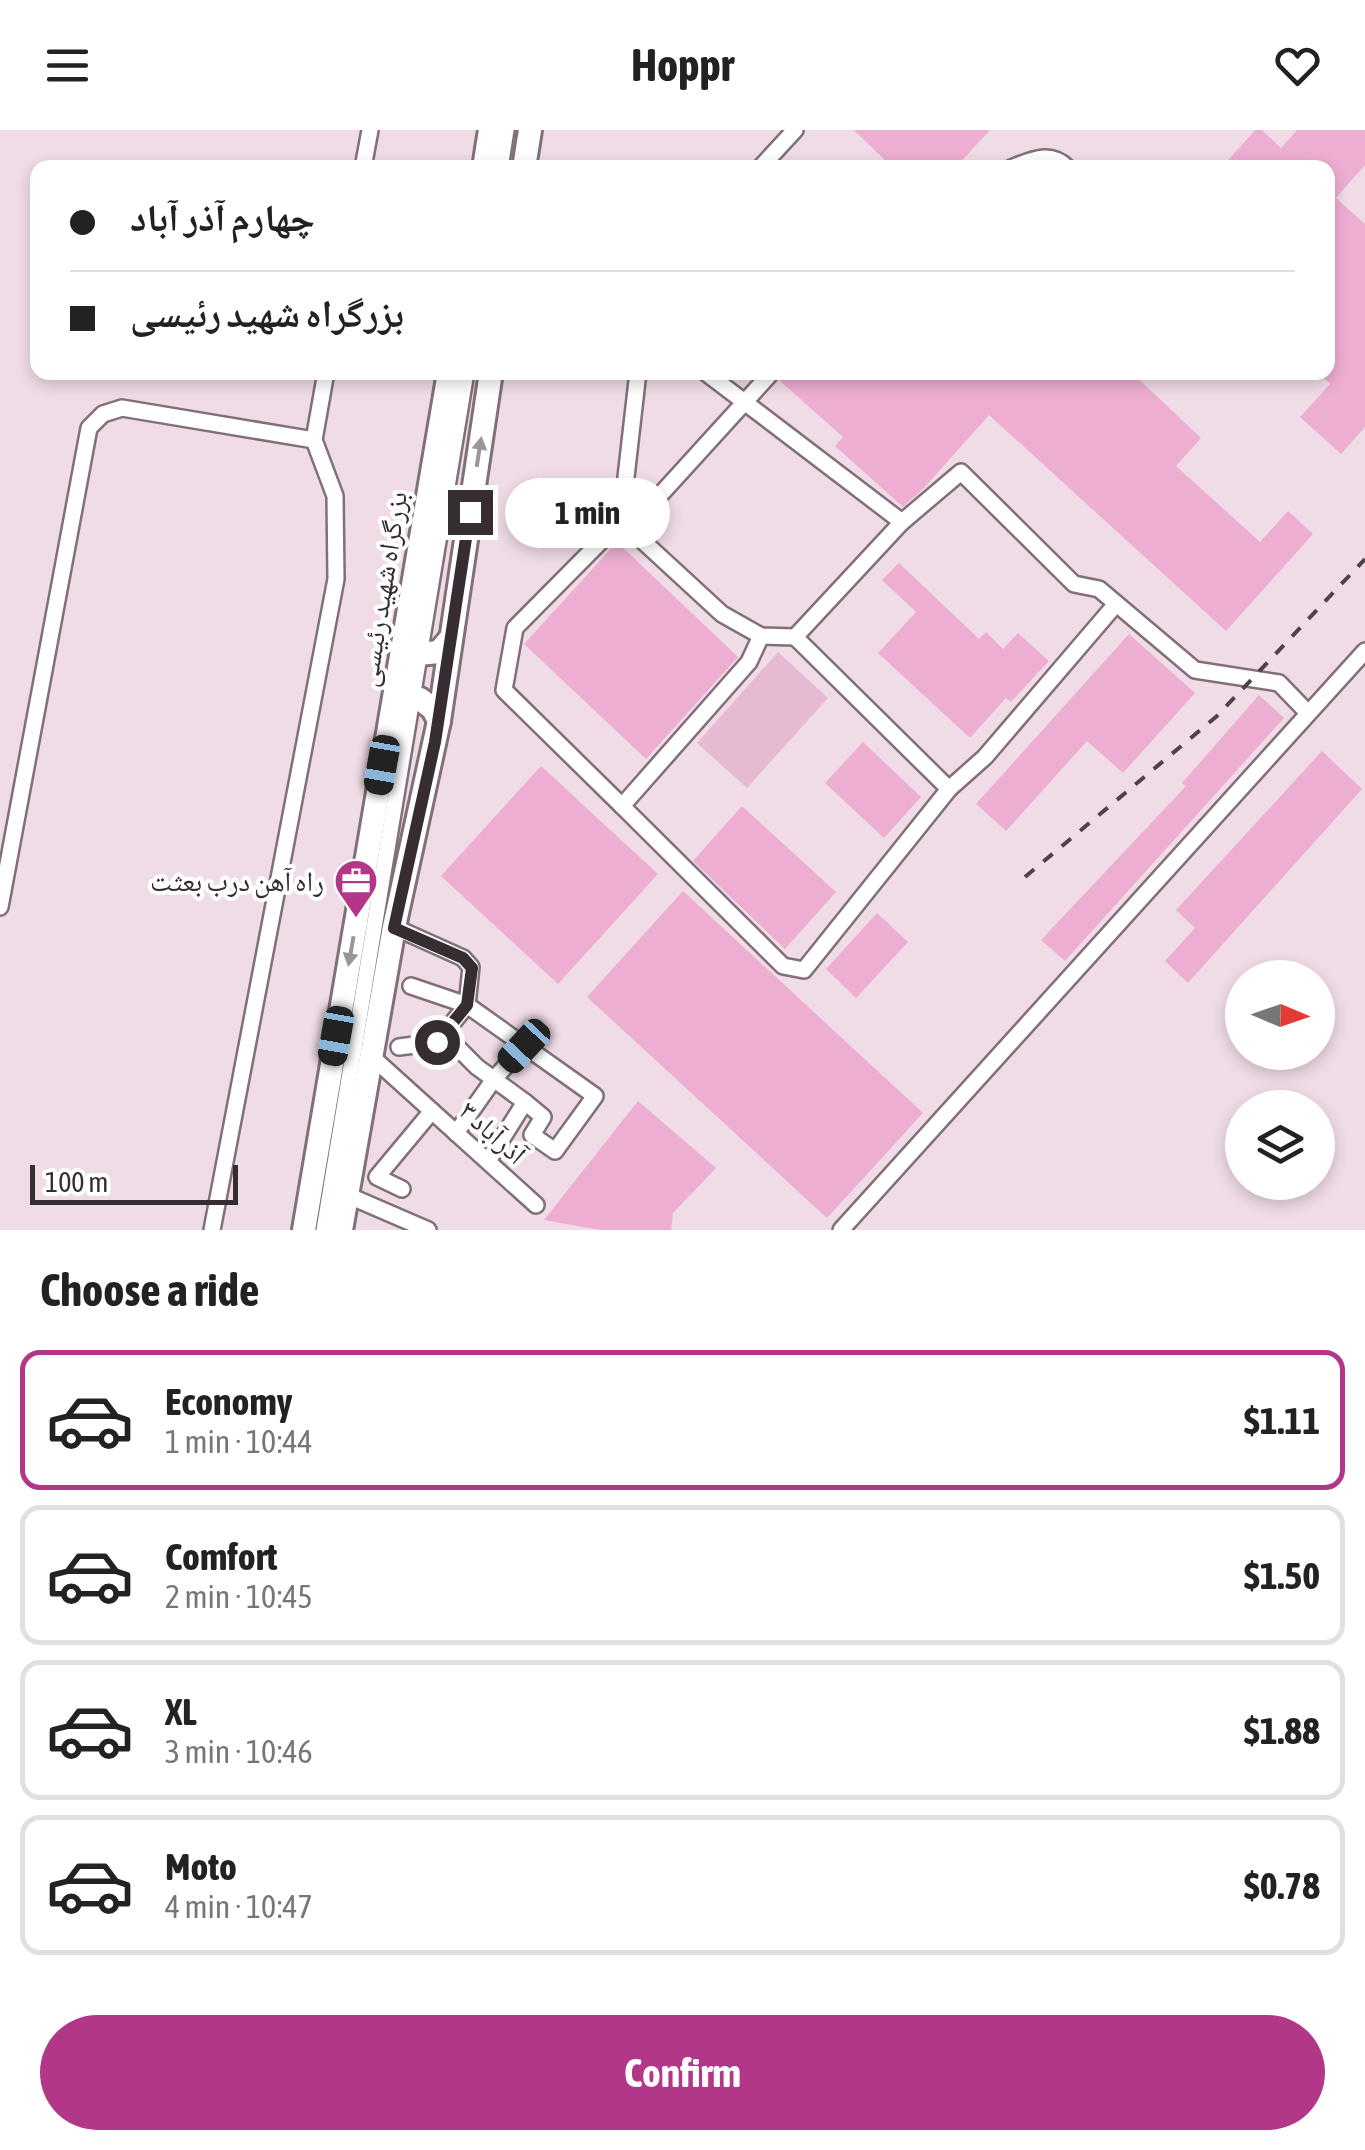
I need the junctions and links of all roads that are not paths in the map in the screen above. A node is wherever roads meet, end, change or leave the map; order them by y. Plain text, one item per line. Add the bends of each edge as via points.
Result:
1 (370, 130) edge
2 (490, 130) edge
3 (506, 130) edge
4 (530, 130) edge
5 (795, 130) edge
6 (364, 160) edge
7 (485, 160) edge
8 (501, 160) edge
9 (525, 160) edge
10 (767, 160) edge
11 (1031, 160) edge
12 (1059, 160) edge
13 (325, 380) edge
14 (448, 380) edge
15 (465, 380) edge
16 (490, 380) edge
17 (637, 380) edge
18 (715, 380) edge
19 (766, 380) edge
20 (746, 404) junction
21 (314, 440) junction
22 (621, 521) junction
23 (902, 522) junction
24 (1116, 604) junction
25 (761, 636) junction
26 (795, 637) junction
27 (405, 638) junction
28 (451, 638) junction
29 (1365, 650) edge
30 (1307, 712) junction
31 (391, 717) junction
32 (438, 721) junction
33 (950, 789) junction
34 (622, 806) junction
35 (0, 906) edge
36 (394, 928) junction
37 (411, 986) dead end
38 (467, 1005) junction
39 (444, 1034) junction
40 (524, 1046) junction
41 (398, 1047) dead end
42 (372, 1056) junction
43 (494, 1079) junction
44 (525, 1102) junction
45 (432, 1110) junction
46 (456, 1133) junction
47 (488, 1161) junction
48 (402, 1189) dead end
49 (347, 1195) junction
50 (536, 1205) dead end
51 (212, 1230) edge
52 (304, 1230) edge
53 (324, 1230) edge
54 (341, 1230) edge
55 (428, 1230) edge
56 (841, 1230) edge

1 - 6 street
2 - 7 highway
3 - 8 street
4 - 9 highway
5 - 10 street
11 - 12 street
13 - 21 street
14 - 27 highway, بزرگراه شهید رئیسی
15 - 53 street
28 -> 16 highway
17 - 22 street
18 - 20 street
19 - 20 street
20 - 22 street via 641,516
20 - 23 street
21 - 35 street via 122,408 102,414 89,428
21 - 51 street via 335,496 336,579
22 - 25 street via 722,614
22 - 34 street via 515,628 504,690
23 - 24 street via 961,472 1074,584 1100,589
23 - 26 street
24 - 30 street via 1195,670 1279,683
24 - 33 street
25 - 26 street
25 - 34 street via 749,662
26 - 33 street
27 - 28 highway via 418,654 439,652
27 - 31 highway, بزرگراه شهید رئیسی
28 - 32 highway
29 - 30 street
30 - 56 street
31 - 32 highway via 420,699
31 -> 52 highway, بزرگراه شهید رئیسی
32 - 36 highway
33 - 34 street via 804,970 783,966
36 - 38 street via 463,958 472,968
36 - 42 highway
37 - 38 street
38 - 39 street
38 - 40 street
39 - 41 street via 437,1042
39 - 43 street
40 - 43 street
40 - 44 street via 595,1096 555,1151 532,1136 543,1116
42 - 45 street, ۳ آذرآباد
42 - 49 highway
43 - 44 street
43 - 46 street
44 - 47 street
45 - 46 street, ۳ آذرآباد
45 - 48 street via 377,1177
46 - 47 street, ۳ آذرآباد via 469,1154
47 - 50 street, ۳ آذرآباد
49 - 54 highway
49 - 55 street

